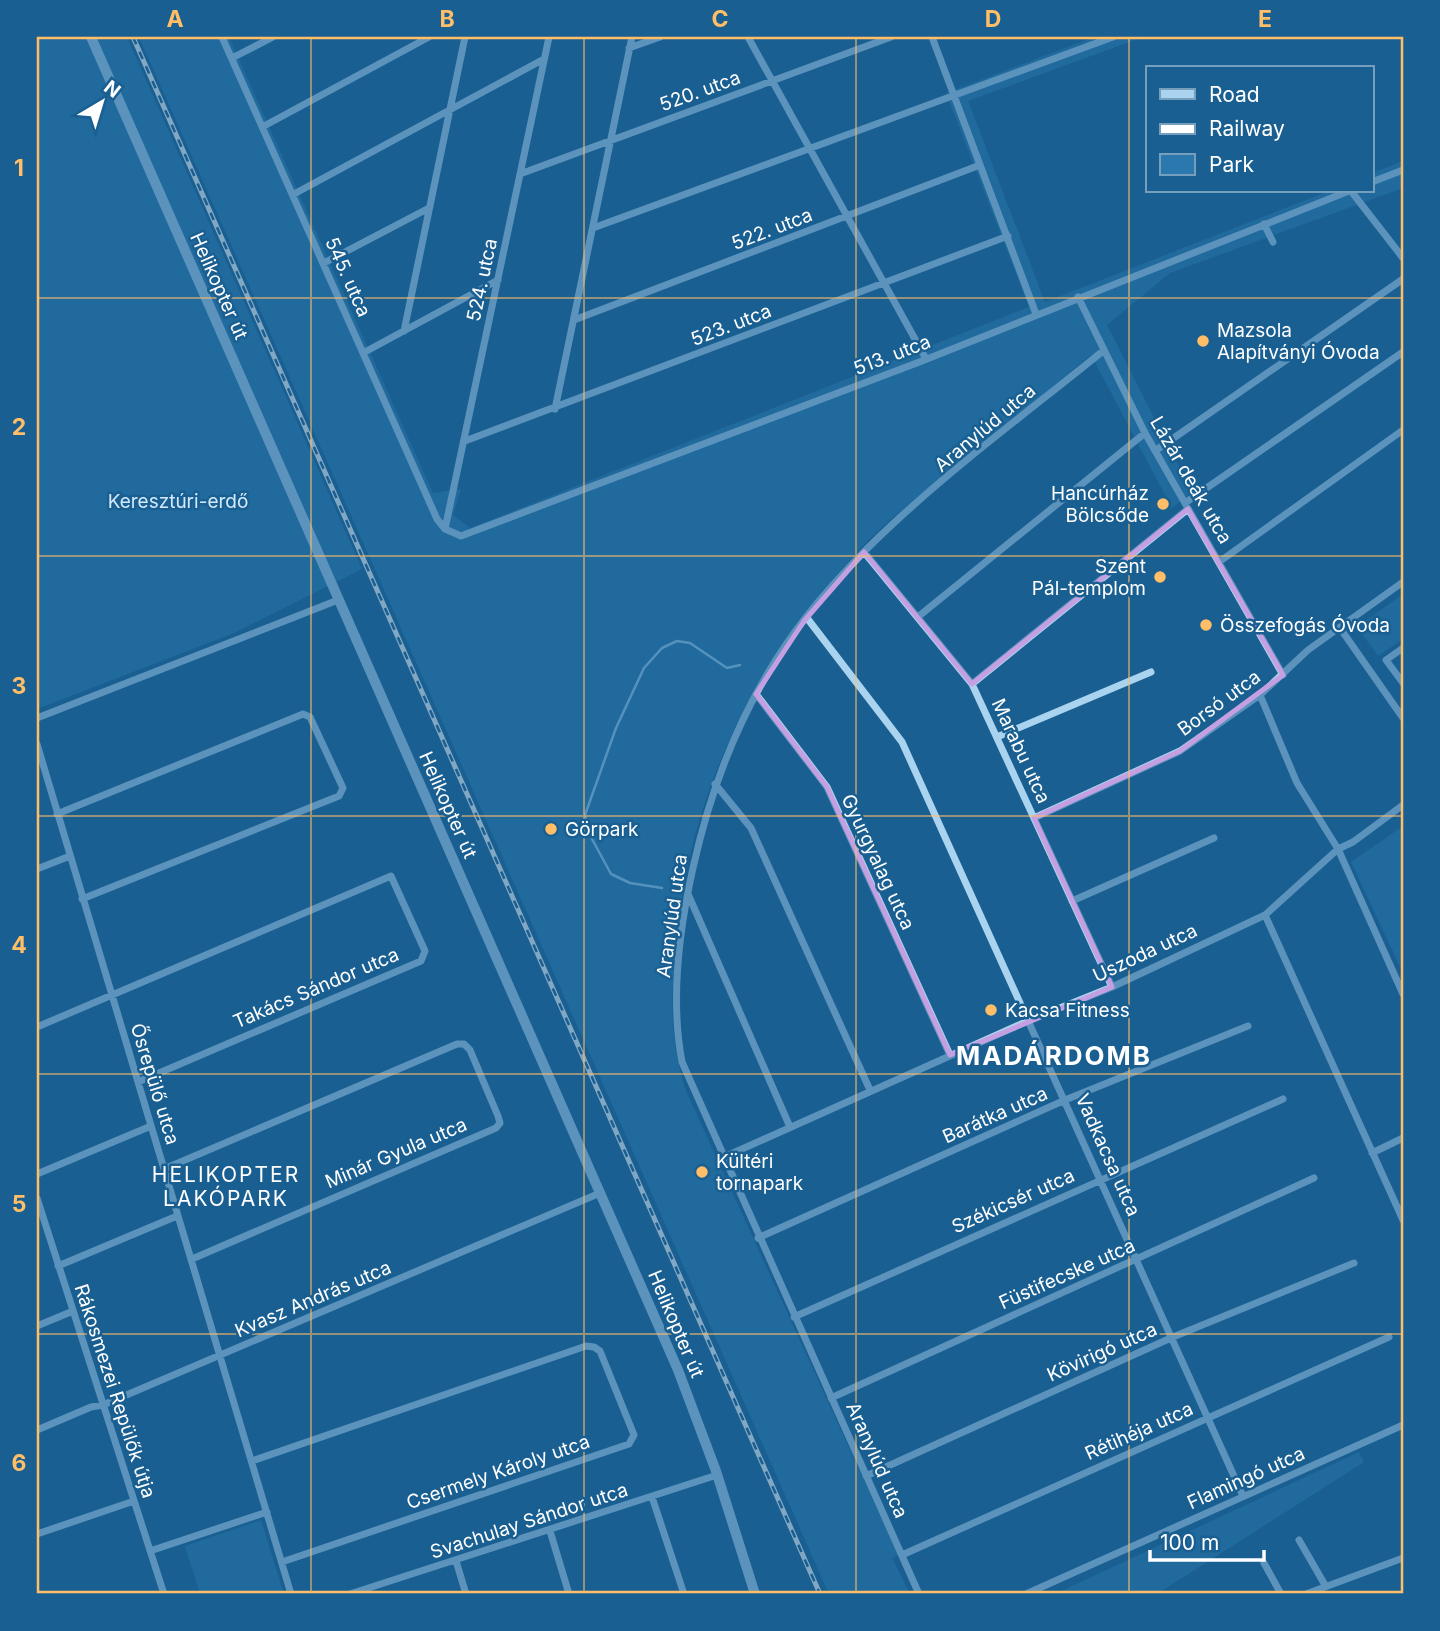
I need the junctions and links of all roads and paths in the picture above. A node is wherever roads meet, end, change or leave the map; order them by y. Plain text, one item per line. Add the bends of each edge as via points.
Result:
1 (90, 37) edge
2 (222, 37) edge
3 (273, 37) edge
4 (429, 37) edge
5 (465, 37) edge
6 (549, 37) edge
7 (632, 37) edge
8 (660, 37) edge
9 (748, 37) edge
10 (891, 37) edge
11 (932, 37) edge
12 (1113, 37) edge
13 (629, 48) junction
14 (232, 58) junction
15 (544, 59) junction
16 (773, 81) junction
17 (954, 94) junction
18 (450, 112) junction
19 (264, 127) junction
20 (610, 142) junction
21 (811, 149) junction
22 (980, 165) junction
23 (1403, 170) edge
24 (520, 174) junction
25 (1374, 181) edge
26 (1347, 192) edge
27 (1351, 192) edge
28 (294, 194) junction
29 (429, 208) junction
30 (848, 217) junction
31 (1264, 224) junction
32 (593, 228) junction
33 (1007, 236) junction
34 (1273, 242) dead end
35 (1403, 258) edge
36 (324, 263) junction
37 (1403, 279) edge
38 (498, 280) junction
39 (884, 284) junction
40 (1078, 297) junction
41 (1036, 314) junction
42 (574, 320) junction
43 (404, 331) junction
44 (1103, 351) junction
45 (1403, 352) edge
46 (363, 353) junction
47 (926, 359) junction
48 (555, 408) junction
49 (1403, 430) edge
50 (1145, 433) junction
51 (465, 441) junction
52 (1155, 451) junction
53 (1186, 506) junction
54 (445, 529) junction
55 (864, 552) junction
56 (1219, 562) junction
57 (1403, 582) edge
58 (338, 600) junction
59 (919, 616) junction
60 (807, 618) junction
61 (1340, 628) junction
62 (1403, 648) edge
63 (1152, 671) dead end
64 (1283, 675) junction
65 (972, 684) junction
66 (1403, 684) edge
67 (756, 694) junction
68 (1260, 695) junction
69 (37, 718) edge
70 (1403, 718) edge
71 (997, 737) junction
72 (37, 744) edge
73 (715, 784) junction
74 (1403, 805) edge
75 (57, 814) junction
76 (1034, 818) junction
77 (1214, 838) dead end
78 (1338, 849) junction
79 (70, 856) junction
80 (37, 869) edge
81 (687, 894) junction
82 (82, 899) junction
83 (1072, 901) junction
84 (1265, 915) junction
85 (1112, 987) junction
86 (1403, 994) edge
87 (112, 995) junction
88 (1030, 1020) junction
89 (1248, 1026) dead end
90 (37, 1027) edge
91 (950, 1055) junction
92 (138, 1082) junction
93 (870, 1090) junction
94 (1283, 1099) dead end
95 (1065, 1100) junction
96 (151, 1126) junction
97 (790, 1127) junction
98 (1403, 1138) edge
99 (1372, 1153) junction
100 (722, 1158) junction
101 (164, 1169) junction
102 (37, 1174) edge
103 (1314, 1178) dead end
104 (1101, 1179) junction
105 (600, 1193) junction
106 (37, 1198) edge
107 (177, 1216) junction
108 (1403, 1220) edge
109 (41, 1224) edge
110 (758, 1238) junction
111 (192, 1259) junction
112 (1137, 1259) junction
113 (1354, 1264) dead end
114 (58, 1266) junction
115 (73, 1311) junction
116 (794, 1317) junction
117 (37, 1325) edge
118 (1389, 1336) dead end
119 (1173, 1337) junction
120 (221, 1355) junction
121 (831, 1398) junction
122 (103, 1405) junction
123 (1208, 1417) junction
124 (1403, 1425) edge
125 (37, 1430) edge
126 (252, 1461) junction
127 (717, 1475) junction
128 (866, 1476) junction
129 (1243, 1496) junction
130 (652, 1497) junction
131 (134, 1501) junction
132 (267, 1512) junction
133 (550, 1531) junction
134 (37, 1534) edge
135 (1299, 1540) dead end
136 (150, 1551) junction
137 (902, 1555) junction
138 (1403, 1558) edge
139 (456, 1561) junction
140 (282, 1562) junction
141 (1264, 1563) dead end
142 (1325, 1586) junction
143 (365, 1592) edge
144 (164, 1594) edge
145 (291, 1594) edge
146 (350, 1594) edge
147 (466, 1594) edge
148 (569, 1594) edge
149 (684, 1594) edge
150 (755, 1594) edge
151 (919, 1594) edge
152 (1026, 1594) edge
153 (1281, 1594) edge
154 (1306, 1594) edge

1 - 58 street, Helikopter út
2 - 14 street, 545. utca
3 - 14 street
4 - 19 street
5 - 18 street
6 - 15 street, 524. utca
7 - 13 street
8 - 13 street
9 - 16 street
10 - 16 street, 520. utca
11 - 17 street
12 - 17 street
13 - 20 street
14 - 19 street, 545. utca
15 - 18 street
15 - 24 street, 524. utca
16 - 20 street, 520. utca
16 - 21 street
17 - 21 street
17 - 22 street
18 - 28 street
18 - 29 street
19 - 28 street, 545. utca
20 - 24 street, 520. utca
20 - 32 street
21 - 30 street
21 - 32 street
22 - 30 street, 522. utca
22 - 33 street
23 - 25 street
24 - 38 street, 524. utca
26 - 31 street, 513. utca
27 - 35 street
28 - 36 street, 545. utca
29 - 36 street
29 - 43 street
30 - 39 street
30 - 42 street, 522. utca
31 - 34 street
31 - 40 street, 513. utca
32 - 42 street
33 - 39 street, 523. utca
33 - 41 street
36 - 46 street, 545. utca
37 - 52 street
38 - 43 street
38 - 51 street, 524. utca
39 - 47 street
39 - 48 street, 523. utca
40 - 41 street, 513. utca
40 - 44 street, Lázár deák utca
41 - 47 street, 513. utca
42 - 48 street
43 - 46 street
44 - 50 street, Lázár deák utca
44 - 55 street, Aranylúd utca
45 - 53 street
46 - 54 street, 545. utca
47 - 54 street, 513. utca via 476,532 461,536
48 - 51 street, 523. utca
49 - 56 street
50 - 52 street, Lázár deák utca
50 - 59 street
51 - 54 street, 524. utca
52 - 53 street, Lázár deák utca
53 - 56 street, Lázár deák utca
53 - 65 street
55 - 59 street, Marabu utca
55 - 60 street, Aranylúd utca
56 - 64 street, Lázár deák utca
57 - 61 street, Borsó utca
58 - 69 street
58 - 105 street, Helikopter út
59 - 65 street, Marabu utca
60 - 67 street, Aranylúd utca
60 - 88 street, Vadkacsa utca via 902,742
61 - 64 street, Borsó utca
61 - 70 street
62 - 66 street via 1386,660
63 - 71 street
64 - 68 street, Borsó utca
65 - 71 street, Marabu utca
67 - 73 street, Aranylúd utca
67 - 91 street, Gyurgyalag utca via 827,787
68 - 76 street, Borsó utca via 1180,751
68 - 78 street via 1297,783
71 - 76 street, Marabu utca
72 - 75 street, Ősrepülő utca
73 - 81 street, Aranylúd utca
73 - 93 street via 751,828
74 - 78 street, Uszoda utca
75 - 79 street, Ősrepülő utca
75 - 82 street via 303,715 310,717 343,788 339,796
76 - 83 street, Marabu utca
77 - 83 street
78 - 84 street, Uszoda utca
78 - 86 street
79 - 80 street
79 - 82 street, Ősrepülő utca
81 - 97 street
81 - 100 street, Aranylúd utca via 676,1032 682,1062
82 - 87 street, Ősrepülő utca
83 - 85 street, Marabu utca
84 - 85 street, Uszoda utca
84 - 99 street
85 - 88 street, Uszoda utca
87 - 90 street
87 - 92 street, Ősrepülő utca
87 - 92 street, Takács Sándor utca via 391,876 425,951 421,961
88 - 91 street, Uszoda utca
88 - 95 street, Vadkacsa utca
89 - 95 street, Barátka utca
91 - 93 street, Uszoda utca
92 - 96 street, Ősrepülő utca
93 - 97 street, Uszoda utca
94 - 104 street, Székicsér utca
95 - 104 street, Vadkacsa utca
95 - 110 street, Barátka utca
96 - 101 street, Ősrepülő utca
96 - 102 street
97 - 100 street, Uszoda utca
98 - 99 street
99 - 108 street
100 - 110 street, Aranylúd utca
101 - 107 street, Ősrepülő utca
101 - 111 street, Minár Gyula utca via 457,1044 470,1050 498,1116 496,1128
103 - 112 street, Füstifecske utca
104 - 112 street, Vadkacsa utca
104 - 116 street, Székicsér utca
105 - 120 street, Kvasz András utca
105 - 127 street, Helikopter út via 678,1370
106 - 109 street, Rákosmezei Repülők útja
107 - 111 street, Ősrepülő utca
107 - 114 street
109 - 114 street, Rákosmezei Repülők útja
110 - 116 street, Aranylúd utca
111 - 120 street, Ősrepülő utca
112 - 119 street, Vadkacsa utca
112 - 121 street, Füstifecske utca
113 - 119 street, Kövirigó utca
114 - 115 street, Rákosmezei Repülők útja
115 - 117 street
115 - 122 street, Rákosmezei Repülők útja
116 - 121 street, Aranylúd utca
118 - 123 street, Rétihéja utca
119 - 123 street, Vadkacsa utca
119 - 128 street, Kövirigó utca
120 - 122 street, Kvasz András utca
120 - 126 street, Ősrepülő utca
121 - 128 street, Aranylúd utca
122 - 125 street, Kvasz András utca
122 - 131 street, Rákosmezei Repülők útja
123 - 129 street, Vadkacsa utca
123 - 137 street, Rétihéja utca
124 - 129 street, Flamingó utca
126 - 132 street, Ősrepülő utca
126 - 140 street, Csermely Károly utca via 586,1346 600,1351 634,1435 629,1444
127 - 130 street, Svachulay Sándor utca
127 - 150 street, Helikopter út
128 - 137 street, Aranylúd utca
129 - 152 street, Flamingó utca
130 - 133 street, Svachulay Sándor utca
130 - 149 street
131 - 134 street
131 - 136 street, Rákosmezei Repülők útja
132 - 136 street
132 - 140 street, Ősrepülő utca
133 - 139 street, Svachulay Sándor utca
133 - 148 street
135 - 142 street
136 - 144 street, Rákosmezei Repülők útja
137 - 151 street, Aranylúd utca
138 - 142 street
139 - 143 street, Svachulay Sándor utca
139 - 147 street
140 - 145 street, Ősrepülő utca
141 - 153 street
142 - 154 street
143 - 146 street, Svachulay Sándor utca

